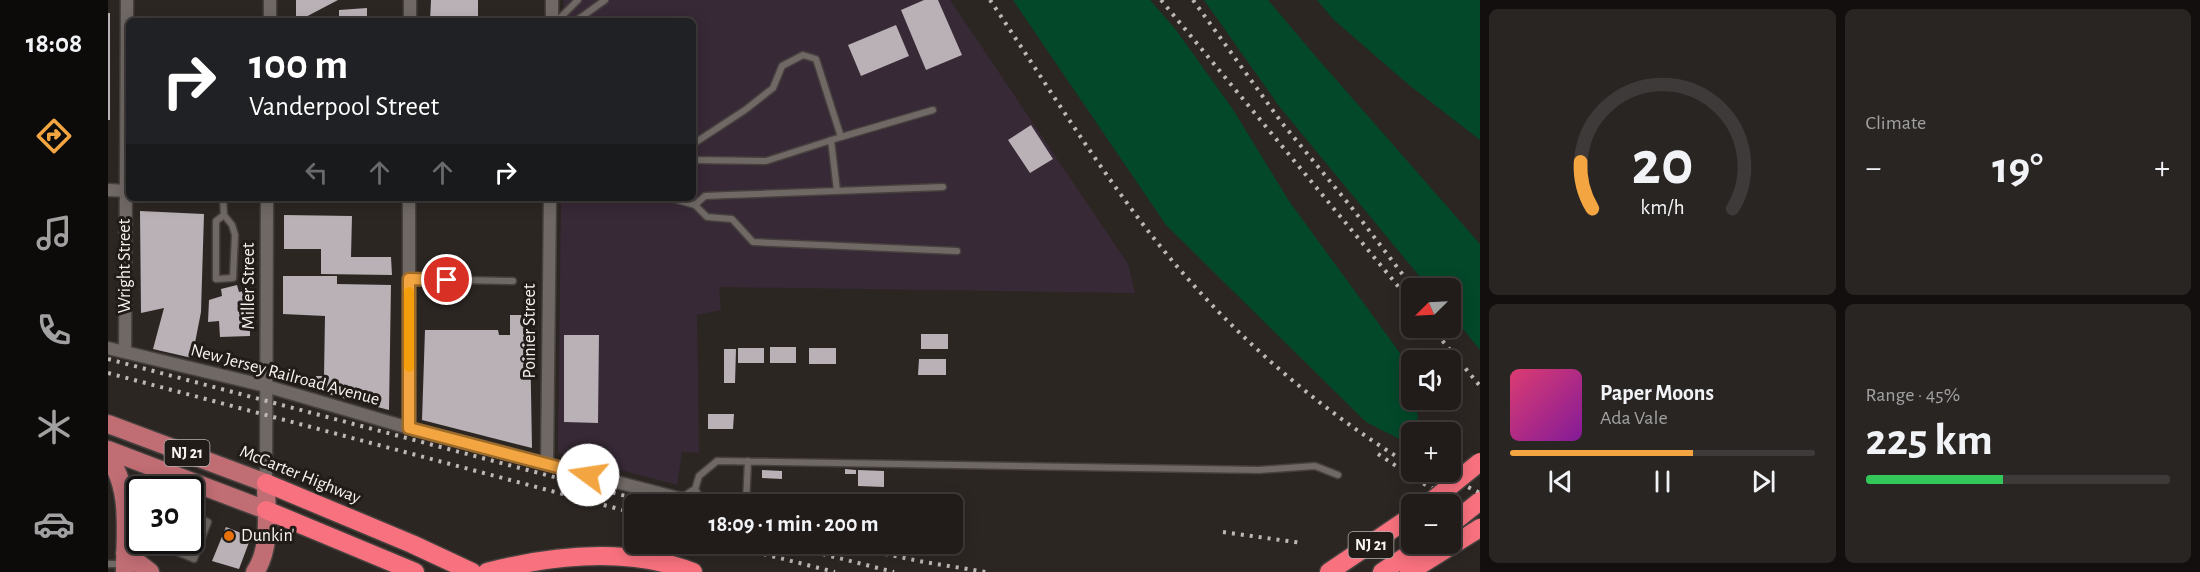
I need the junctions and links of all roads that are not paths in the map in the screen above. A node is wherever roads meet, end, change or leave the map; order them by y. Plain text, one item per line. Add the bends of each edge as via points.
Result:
1 (127, 0) edge
2 (270, 0) edge
3 (410, 0) edge
4 (552, 0) edge
5 (578, 0) edge
6 (605, 0) edge
7 (127, 18) edge
8 (270, 18) edge
9 (410, 18) edge
10 (554, 18) edge
11 (557, 18) edge
12 (580, 18) edge
13 (933, 110) dead end
14 (841, 137) junction
15 (831, 140) junction
16 (696, 142) edge
17 (696, 160) edge
18 (943, 187) dead end
19 (108, 190) edge
20 (126, 191) edge
21 (837, 191) junction
22 (127, 201) edge
23 (224, 201) edge
24 (267, 201) edge
25 (409, 201) edge
26 (550, 201) edge
27 (681, 201) edge
28 (695, 205) junction
29 (224, 215) junction
30 (957, 251) dead end
31 (409, 279) junction
32 (513, 281) dead end
33 (108, 348) edge
34 (125, 352) junction
35 (266, 386) junction
36 (108, 424) edge
37 (409, 428) junction
38 (108, 450) edge
39 (108, 456) edge
40 (748, 461) junction
41 (1480, 462) edge
42 (547, 465) junction
43 (1338, 475) dead end
44 (169, 476) edge
45 (266, 483) junction
46 (204, 490) edge
47 (694, 493) junction
48 (1440, 494) edge
49 (1480, 501) edge
50 (266, 510) junction
51 (1461, 516) edge
52 (204, 520) edge
53 (1401, 523) edge
54 (1480, 528) edge
55 (204, 533) edge
56 (1409, 554) edge
57 (123, 563) edge
58 (150, 572) edge
59 (255, 572) edge
60 (415, 572) edge
61 (472, 572) edge
62 (487, 572) edge
63 (693, 572) edge
64 (1329, 572) edge
65 (1382, 572) edge
66 (1409, 572) edge

1 - 7 street, Wright Street
2 - 8 street
3 - 9 street
4 - 10 street
5 - 11 lane
6 - 12 lane
13 - 14 lane
14 - 15 lane
14 - 16 lane via 816,59 803,55 782,66 773,88
15 - 17 lane via 766,161
15 - 21 lane
18 - 21 lane
19 - 20 street
21 - 28 lane via 705,196
22 - 34 street, Wright Street
23 - 29 lane
24 - 35 street, Miller Street
25 - 31 street
26 - 42 street, Poinier Street
27 - 28 lane
28 - 30 lane via 707,217 732,219 753,242
29 - 29 lane via 235,235 233,278 216,279 216,221
31 - 32 lane
31 - 37 street
33 - 34 street, New Jersey Railroad Avenue
34 - 35 street, New Jersey Railroad Avenue
35 - 37 street, New Jersey Railroad Avenue
35 - 45 street, Miller Street
36 - 45 main road, McCarter Highway / NJ 21
37 - 42 street, New Jersey Railroad Avenue
38 - 44 main road, NJ 21
39 - 57 main road via 124,489
40 - 43 lane via 1259,470 1315,466
40 - 47 lane via 717,460 699,476
40 - 47 lane via 746,503 717,503
41 - 48 highway, bridge
42 - 47 street, New Jersey Railroad Avenue via 685,500
45 - 50 main road
45 - 61 highway, McCarter Highway / NJ 21
46 - 50 main road, NJ 21
49 - 51 highway, bridge
50 - 59 main road via 266,543
50 - 60 highway, NJ 21
52 - 55 lane via 208,522
53 - 64 highway, NJ 21
54 - 66 highway
56 - 65 highway, NJ 21
57 - 58 main road
62 - 63 highway via 581,556 655,562

